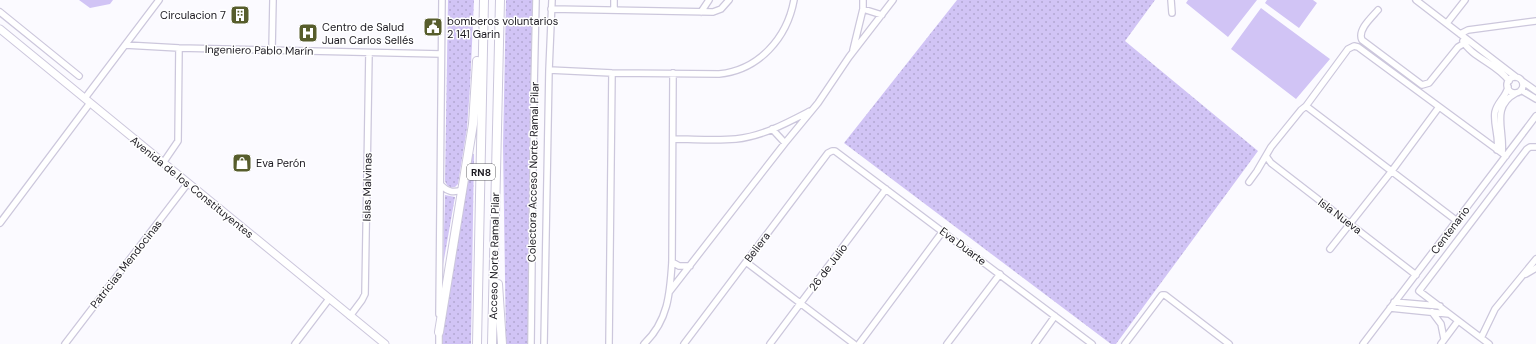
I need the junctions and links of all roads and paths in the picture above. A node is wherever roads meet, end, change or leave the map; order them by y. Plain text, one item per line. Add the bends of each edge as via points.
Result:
1 (159, 0) edge
2 (273, 0) edge
3 (436, 0) edge
4 (482, 0) edge
5 (500, 0) edge
6 (536, 0) edge
7 (552, 0) edge
8 (614, 0) edge
9 (709, 0) edge
10 (729, 0) edge
11 (794, 0) edge
12 (863, 0) edge
13 (893, 0) edge
14 (1171, 0) edge
15 (1416, 0) edge
16 (1465, 0) edge
17 (442, 2) edge
18 (551, 9) junction
19 (863, 9) junction
20 (614, 10) junction
21 (1378, 10) dead end
22 (0, 12) edge
23 (701, 12) junction
24 (1172, 13) dead end
25 (882, 15) junction
26 (1536, 21) edge
27 (1447, 24) junction
28 (0, 29) edge
29 (1460, 34) junction
30 (1463, 44) junction
31 (125, 45) junction
32 (179, 48) junction
33 (272, 50) junction
34 (370, 53) junction
35 (441, 54) junction
36 (850, 57) junction
37 (549, 70) junction
38 (612, 73) junction
39 (673, 73) junction
40 (79, 76) dead end
41 (1516, 77) junction
42 (1522, 82) junction
43 (1508, 84) junction
44 (1519, 91) junction
45 (1536, 91) edge
46 (1536, 99) edge
47 (88, 101) junction
48 (1306, 106) junction
49 (1438, 107) junction
50 (814, 108) junction
51 (1536, 116) edge
52 (772, 129) junction
53 (674, 139) junction
54 (785, 143) junction
55 (1536, 147) edge
56 (832, 151) joint
57 (1502, 153) junction
58 (1266, 156) junction
59 (163, 163) junction
60 (1391, 172) junction
61 (1249, 182) dead end
62 (188, 183) junction
63 (441, 185) junction
64 (886, 189) junction
65 (462, 190) junction
66 (1456, 221) junction
67 (0, 223) edge
68 (1350, 223) junction
69 (495, 230) junction
70 (943, 232) junction
71 (1330, 249) dead end
72 (1536, 259) edge
73 (672, 262) junction
74 (746, 262) junction
75 (690, 266) junction
76 (1536, 268) edge
77 (1000, 274) junction
78 (1416, 275) junction
79 (1524, 275) junction
80 (670, 291) junction
81 (329, 299) junction
82 (1394, 302) junction
83 (801, 303) junction
84 (1440, 306) junction
85 (1390, 308) junction
86 (1432, 312) junction
87 (1449, 314) junction
88 (350, 316) junction
89 (1055, 316) junction
90 (1458, 320) junction
91 (439, 332) junction
92 (1481, 338) junction
93 (1443, 342) edge
94 (65, 344) edge
95 (295, 344) edge
96 (385, 344) edge
97 (439, 344) edge
98 (477, 344) edge
99 (492, 344) edge
100 (502, 344) edge
101 (531, 344) edge
102 (544, 344) edge
103 (609, 344) edge
104 (644, 344) edge
105 (684, 344) edge
106 (770, 344) edge
107 (854, 344) edge
108 (859, 344) edge
109 (947, 344) edge
110 (1035, 344) edge
111 (1092, 344) edge
112 (1125, 344) edge
113 (1229, 344) edge
114 (1363, 344) edge
115 (1490, 344) edge

1 - 31 street
2 - 33 street
3 - 17 street
4 - 65 highway via 473,124
4 - 98 highway, Acceso Norte Ramal Pilar / RN8
5 - 69 highway, Acceso Norte Ramal Pilar / RN8
6 - 101 street, Colectora Acceso Norte Ramal Pilar
7 - 18 street
8 - 20 street
9 - 23 street
10 - 23 street via 717,11
11 - 39 street via 788,20 776,41 762,58 751,65 725,74
12 - 19 street
13 - 25 street
14 - 24 street
15 - 27 street
16 - 27 street
17 - 35 street
18 - 20 street
18 - 37 street
19 - 25 street
19 - 36 street via 858,36
20 - 23 street
21 - 30 street via 1361,32 1360,38 1422,85 1429,83
22 - 40 street
25 - 36 street
26 - 29 street via 1468,30
27 - 29 street
28 - 47 main road, Avenida de los Constituyentes
29 - 30 street
29 - 41 street
30 - 43 street via 1503,74
31 - 32 street, Ingeniero Pablo Marín
31 - 47 street
32 - 33 street, Ingeniero Pablo Marín
32 - 59 street via 178,141
33 - 34 street, Ingeniero Pablo Marín
34 - 35 street, Ingeniero Pablo Marín
34 - 88 street, Islas Malvinas via 365,294
35 - 63 street
36 - 50 street
37 - 38 street
37 - 102 street
38 - 39 street
38 - 103 street
39 - 53 street
41 - 42 street
41 - 43 street
42 - 44 street via 1523,86
42 - 45 street
43 - 44 street via 1511,91
43 - 57 street via 1506,94 1498,102 1495,112 1495,126
44 - 46 street
44 - 57 street via 1508,98 1501,108
47 - 59 main road, Avenida de los Constituyentes
47 - 67 street
48 - 49 street via 1348,49 1354,46
48 - 58 street via 1280,134
48 - 60 street
49 - 57 street
49 - 60 street
50 - 52 street
50 - 54 street
51 - 57 street, Centenario
52 - 53 street via 736,139
52 - 54 street
53 - 73 street
54 - 75 street
55 - 84 street via 1527,149 1418,291
56 - 64 street, Eva Duarte
56 - 74 street, Beliera
57 - 66 street, Centenario
58 - 61 street
58 - 68 street, Isla Nueva via 1271,163
59 - 62 main road, Avenida de los Constituyentes
60 - 66 street
60 - 68 street
62 - 81 main road, Avenida de los Constituyentes
62 - 94 street, Patricias Mendocinas
63 - 65 street via 447,191
63 - 91 street
64 - 70 street, Eva Duarte
64 - 83 street, 26 de Julio
65 - 91 highway
66 - 78 street, Centenario
68 - 71 street
68 - 78 street, Isla Nueva
69 - 99 highway, Acceso Norte Ramal Pilar / RN8
69 - 100 highway
70 - 77 street, Eva Duarte
70 - 108 street
72 - 79 street
73 - 75 street via 679,266
73 - 80 street
74 - 83 street
74 - 105 street, Beliera
75 - 80 street
76 - 79 street
77 - 89 street, Eva Duarte
77 - 109 street
78 - 82 street, Centenario
79 - 92 street via 1495,309
80 - 104 street via 662,319
81 - 88 main road, Avenida de los Constituyentes
81 - 95 street
82 - 84 street
82 - 85 street, Centenario
83 - 106 street, 26 de Julio
83 - 107 street
84 - 87 street
85 - 86 street
85 - 114 street, Centenario
86 - 87 street
86 - 93 street via 1442,324
87 - 90 street
88 - 96 main road, Avenida de los Constituyentes
89 - 110 street
89 - 111 street, Eva Duarte
90 - 92 street
90 - 93 street
91 - 97 street
92 - 115 street
112 - 113 street via 1162,295 1167,295

